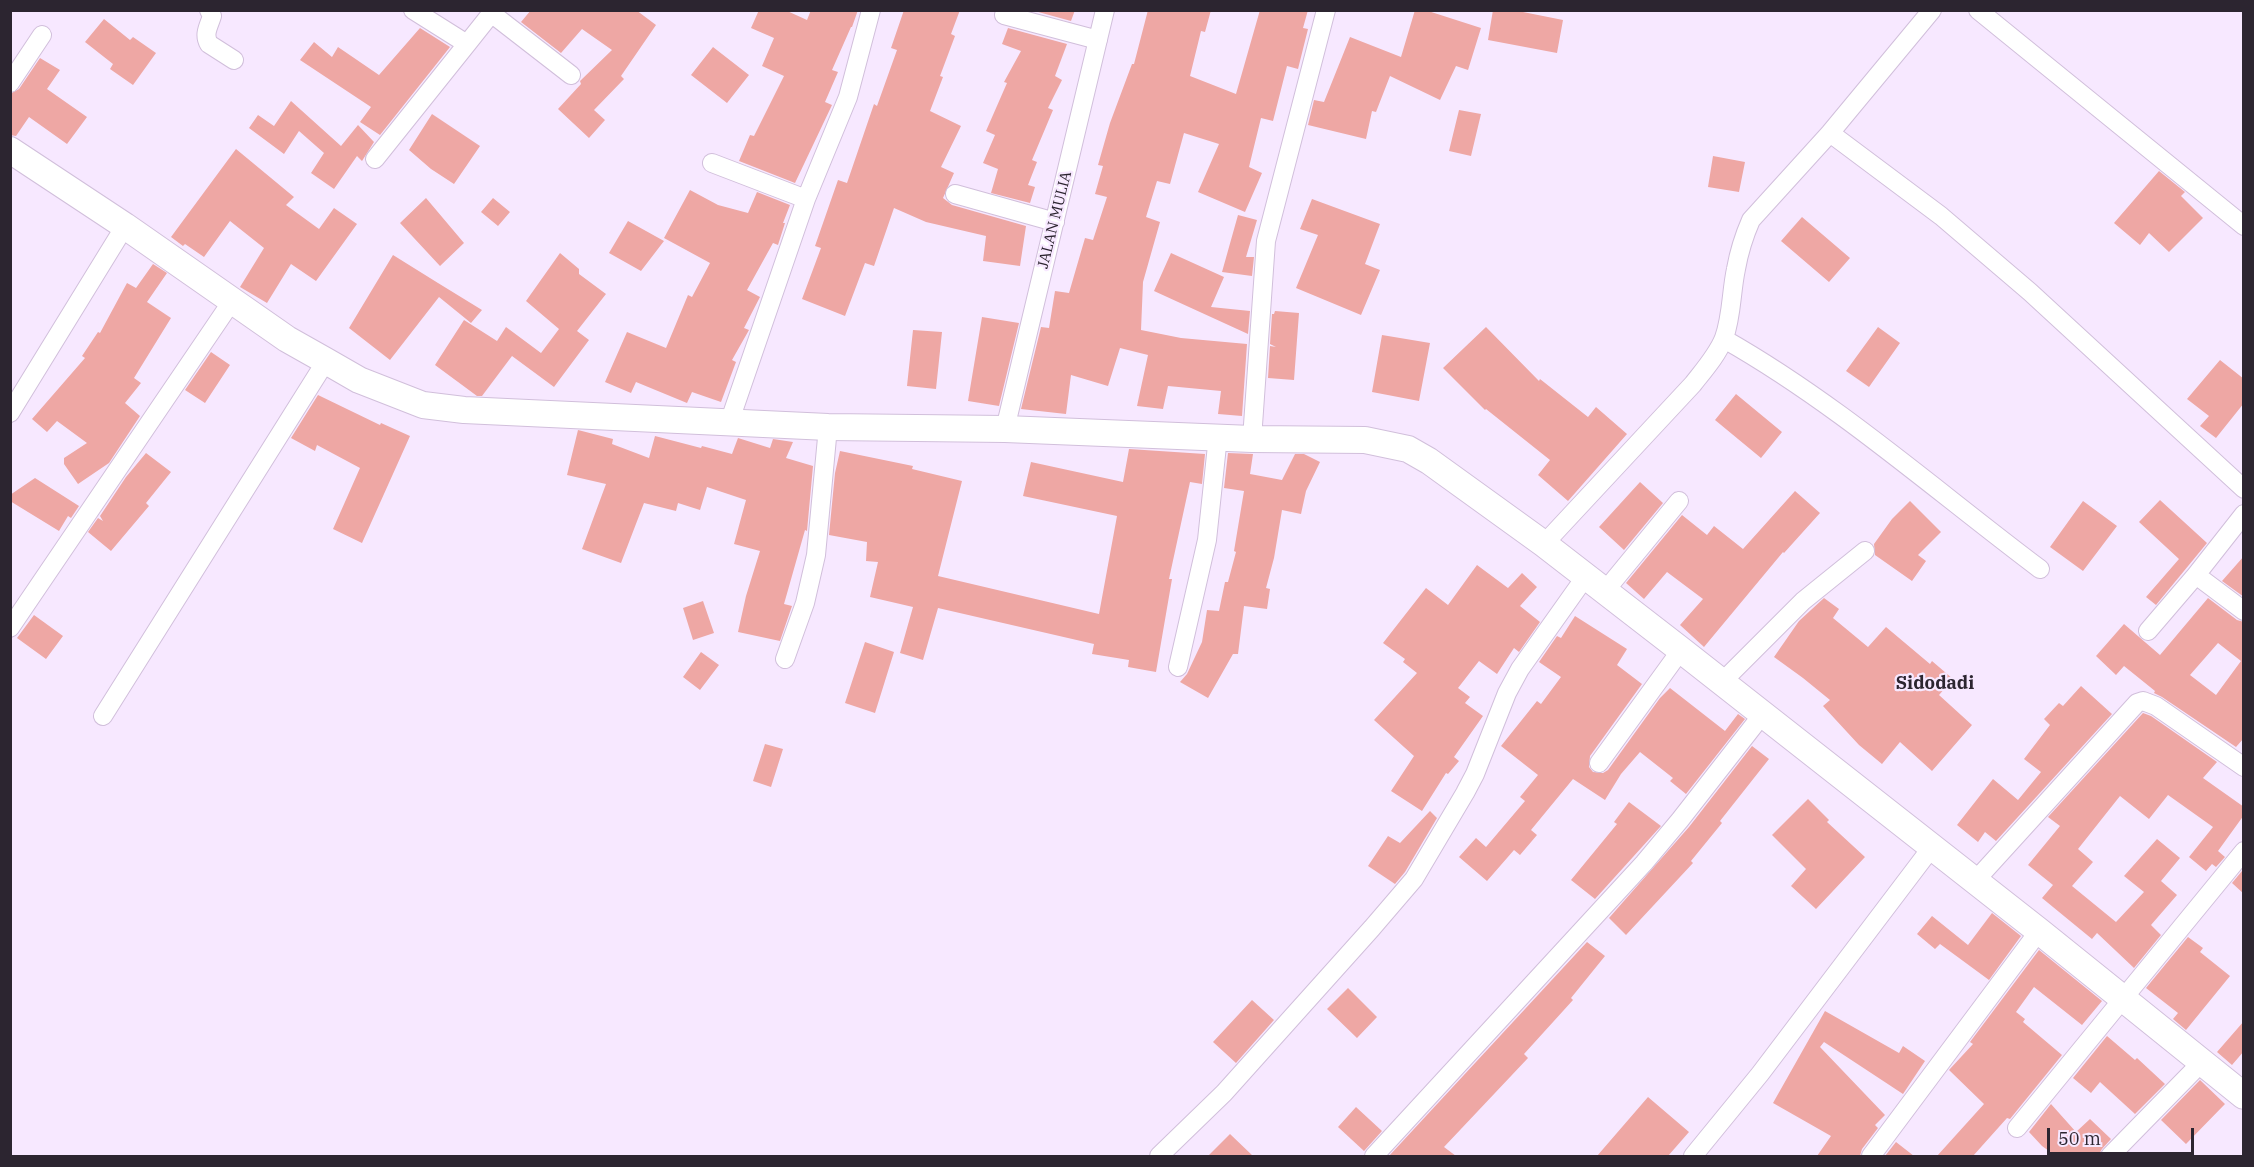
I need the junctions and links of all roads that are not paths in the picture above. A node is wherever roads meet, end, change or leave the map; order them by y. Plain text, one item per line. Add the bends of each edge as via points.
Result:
1 (209, 10) edge
2 (413, 10) edge
3 (871, 10) edge
4 (1105, 10) edge
5 (1326, 10) edge
6 (1932, 10) edge
7 (1978, 10) edge
8 (493, 12) edge
9 (1004, 15) dead end
10 (42, 35) dead end
11 (1098, 40) junction
12 (467, 44) junction
13 (234, 60) dead end
14 (571, 75) dead end
15 (10, 83) edge
16 (1830, 133) junction
17 (10, 150) edge
18 (375, 159) dead end
19 (712, 164) dead end
20 (955, 194) dead end
21 (806, 199) junction
22 (1055, 222) junction
23 (125, 226) junction
24 (2244, 226) edge
25 (232, 301) junction
26 (1724, 339) junction
27 (326, 361) junction
28 (10, 412) edge
29 (729, 423) junction
30 (828, 427) junction
31 (1005, 429) junction
32 (1218, 436) junction
33 (1252, 439) junction
34 (2244, 489) edge
35 (1679, 501) dead end
36 (2244, 514) edge
37 (1544, 544) junction
38 (1865, 551) dead end
39 (2040, 569) dead end
40 (2196, 575) junction
41 (1595, 584) junction
42 (2244, 611) edge
43 (10, 628) edge
44 (2148, 631) dead end
45 (1681, 650) junction
46 (785, 659) dead end
47 (1178, 667) dead end
48 (1722, 682) junction
49 (1762, 715) junction
50 (103, 716) dead end
51 (1599, 763) dead end
52 (2244, 767) edge
53 (1932, 847) junction
54 (2244, 851) edge
55 (1975, 880) junction
56 (2039, 931) junction
57 (2123, 998) junction
58 (2202, 1062) junction
59 (2244, 1096) edge
60 (2017, 1128) dead end
61 (1159, 1156) edge
62 (1374, 1156) edge
63 (1693, 1156) edge
64 (1871, 1156) edge
65 (2110, 1156) edge

1 - 13 street via 209,44
2 - 12 street
3 - 21 street via 849,97
4 - 11 street, JALAN MULIA
5 - 33 street via 1266,242
6 - 16 street
7 - 24 street
8 - 12 street
8 - 14 street
9 - 11 street
10 - 15 street
11 - 22 street, JALAN MULIA
12 - 18 street
16 - 26 street via 1750,220 1736,269
16 - 34 street via 1941,216 2030,292
17 - 23 main road
19 - 21 street
20 - 22 street
21 - 29 street
22 - 31 street, JALAN MULIA
23 - 25 main road
23 - 28 street
25 - 27 main road
25 - 43 street
26 - 37 street via 1693,384
26 - 39 street via 1759,358 1858,429
27 - 29 main road via 359,380 423,405
27 - 50 street
29 - 30 main road
30 - 31 main road
30 - 46 street via 816,555 805,603
31 - 32 main road
32 - 33 main road
32 - 47 street via 1205,550
33 - 37 main road via 1365,440 1408,449
35 - 41 street
36 - 40 street
37 - 41 main road
38 - 48 street via 1803,602
40 - 42 street
40 - 44 street
41 - 45 main road
41 - 61 street via 1520,669 1465,794 1413,879 1224,1093
45 - 48 main road
45 - 51 street
48 - 49 main road
49 - 53 main road
49 - 62 street via 1644,863
52 - 55 street via 2156,706 2137,703
53 - 55 main road
53 - 63 street
54 - 57 street
55 - 56 main road
56 - 57 main road
56 - 64 street
57 - 58 main road
57 - 60 street
58 - 59 main road
58 - 65 street

